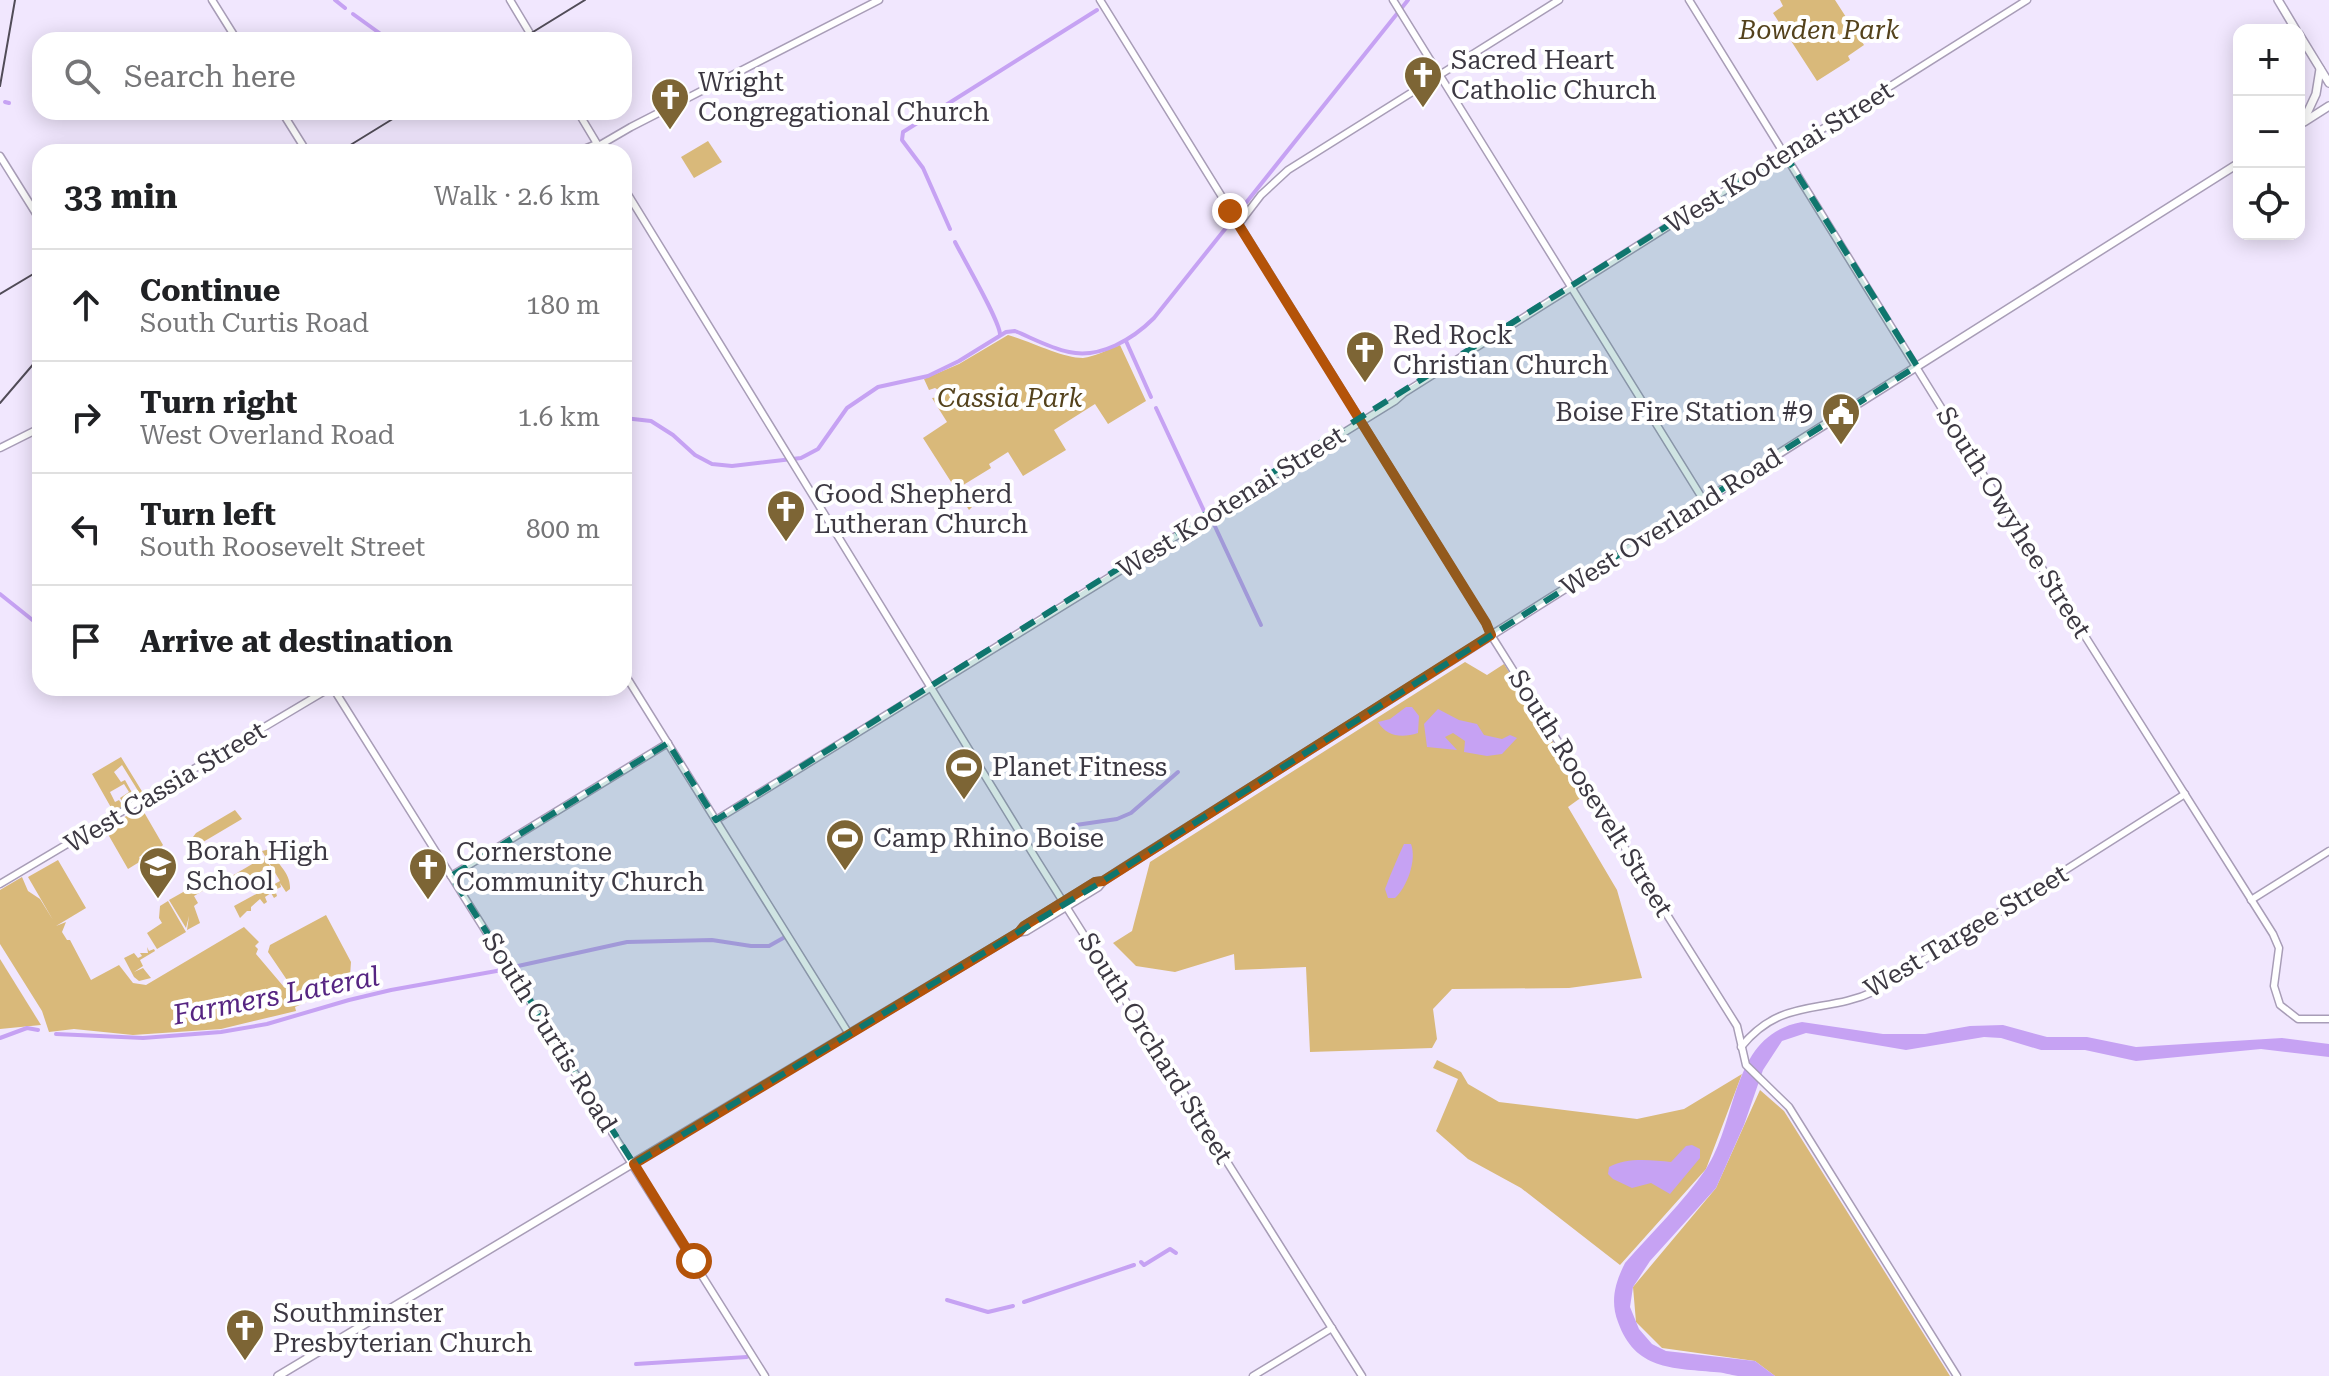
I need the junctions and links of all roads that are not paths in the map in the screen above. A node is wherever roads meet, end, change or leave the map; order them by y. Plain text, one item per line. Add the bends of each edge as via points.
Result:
1 (212, 0) edge
2 (510, 0) edge
3 (879, 0) edge
4 (1100, 0) edge
5 (1393, 0) edge
6 (1559, 0) edge
7 (1689, 0) edge
8 (2027, 0) edge
9 (2278, 0) edge
10 (2293, 24) edge
11 (232, 32) edge
12 (529, 32) edge
13 (2305, 44) edge
14 (2320, 69) junction
15 (1441, 74) junction
16 (2329, 83) edge
17 (2329, 106) edge
18 (2305, 116) edge
19 (287, 120) edge
20 (583, 120) edge
21 (2305, 121) edge
22 (302, 144) edge
23 (597, 144) joint
24 (1784, 153) junction
25 (0, 156) edge
26 (2233, 167) edge
27 (632, 201) edge
28 (32, 207) edge
29 (1235, 220) junction
30 (1571, 288) junction
31 (1917, 366) junction
32 (1361, 421) junction
33 (32, 432) edge
34 (0, 448) edge
35 (1704, 501) junction
36 (1491, 635) junction
37 (632, 686) edge
38 (932, 689) junction
39 (318, 696) edge
40 (337, 696) edge
41 (668, 743) junction
42 (2185, 794) junction
43 (716, 820) junction
44 (2329, 851) edge
45 (451, 876) junction
46 (0, 884) edge
47 (2251, 900) junction
48 (1065, 904) junction
49 (2329, 1019) edge
50 (849, 1034) junction
51 (1741, 1047) junction
52 (634, 1164) junction
53 (1332, 1328) junction
54 (278, 1376) edge
55 (765, 1376) edge
56 (1253, 1376) edge
57 (1362, 1376) edge
58 (1957, 1376) edge

1 - 11 street
2 - 12 street
3 - 23 street
4 - 29 street, South Roosevelt Street
5 - 15 street
6 - 15 street
7 - 24 street, South Owyhee Street
8 - 24 street, West Kootenai Street
9 - 10 main road
13 - 14 main road
14 - 16 main road
14 - 18 main road
15 - 29 street via 1288,170
15 - 30 street
17 - 21 main road
19 - 22 street
20 - 23 street
24 - 30 street, West Kootenai Street
24 - 31 street, South Owyhee Street
25 - 28 street
26 - 31 main road, West Overland Road
27 - 38 street, South Orchard Street
29 - 32 street, South Roosevelt Street
30 - 32 street, West Kootenai Street
30 - 35 street
31 - 35 main road, West Overland Road
31 - 42 street, South Owyhee Street
32 - 36 street, South Roosevelt Street
32 - 38 street, West Kootenai Street
33 - 34 street
35 - 36 main road, West Overland Road
36 - 48 main road, West Overland Road
36 - 51 street, South Roosevelt Street via 1737,1026
37 - 41 street
38 - 43 street, West Kootenai Street
38 - 48 street, South Orchard Street
39 - 46 street, West Cassia Street
40 - 45 street, South Curtis Road
41 - 43 street
41 - 45 street
42 - 47 street, South Owyhee Street
42 - 51 street, West Targee Street via 1875,991 1780,1015
43 - 50 street
44 - 47 street
45 - 52 street, South Curtis Road
47 - 49 street, South Owyhee Street via 2279,948 2274,986 2280,1005 2298,1019
48 - 50 main road, West Overland Road
48 - 53 street, South Orchard Street
50 - 52 main road, West Overland Road
51 - 58 street, South Roosevelt Street via 1746,1065 1789,1107
52 - 54 main road, West Overland Road
52 - 55 street, South Curtis Road
53 - 56 street
53 - 57 street, South Orchard Street

